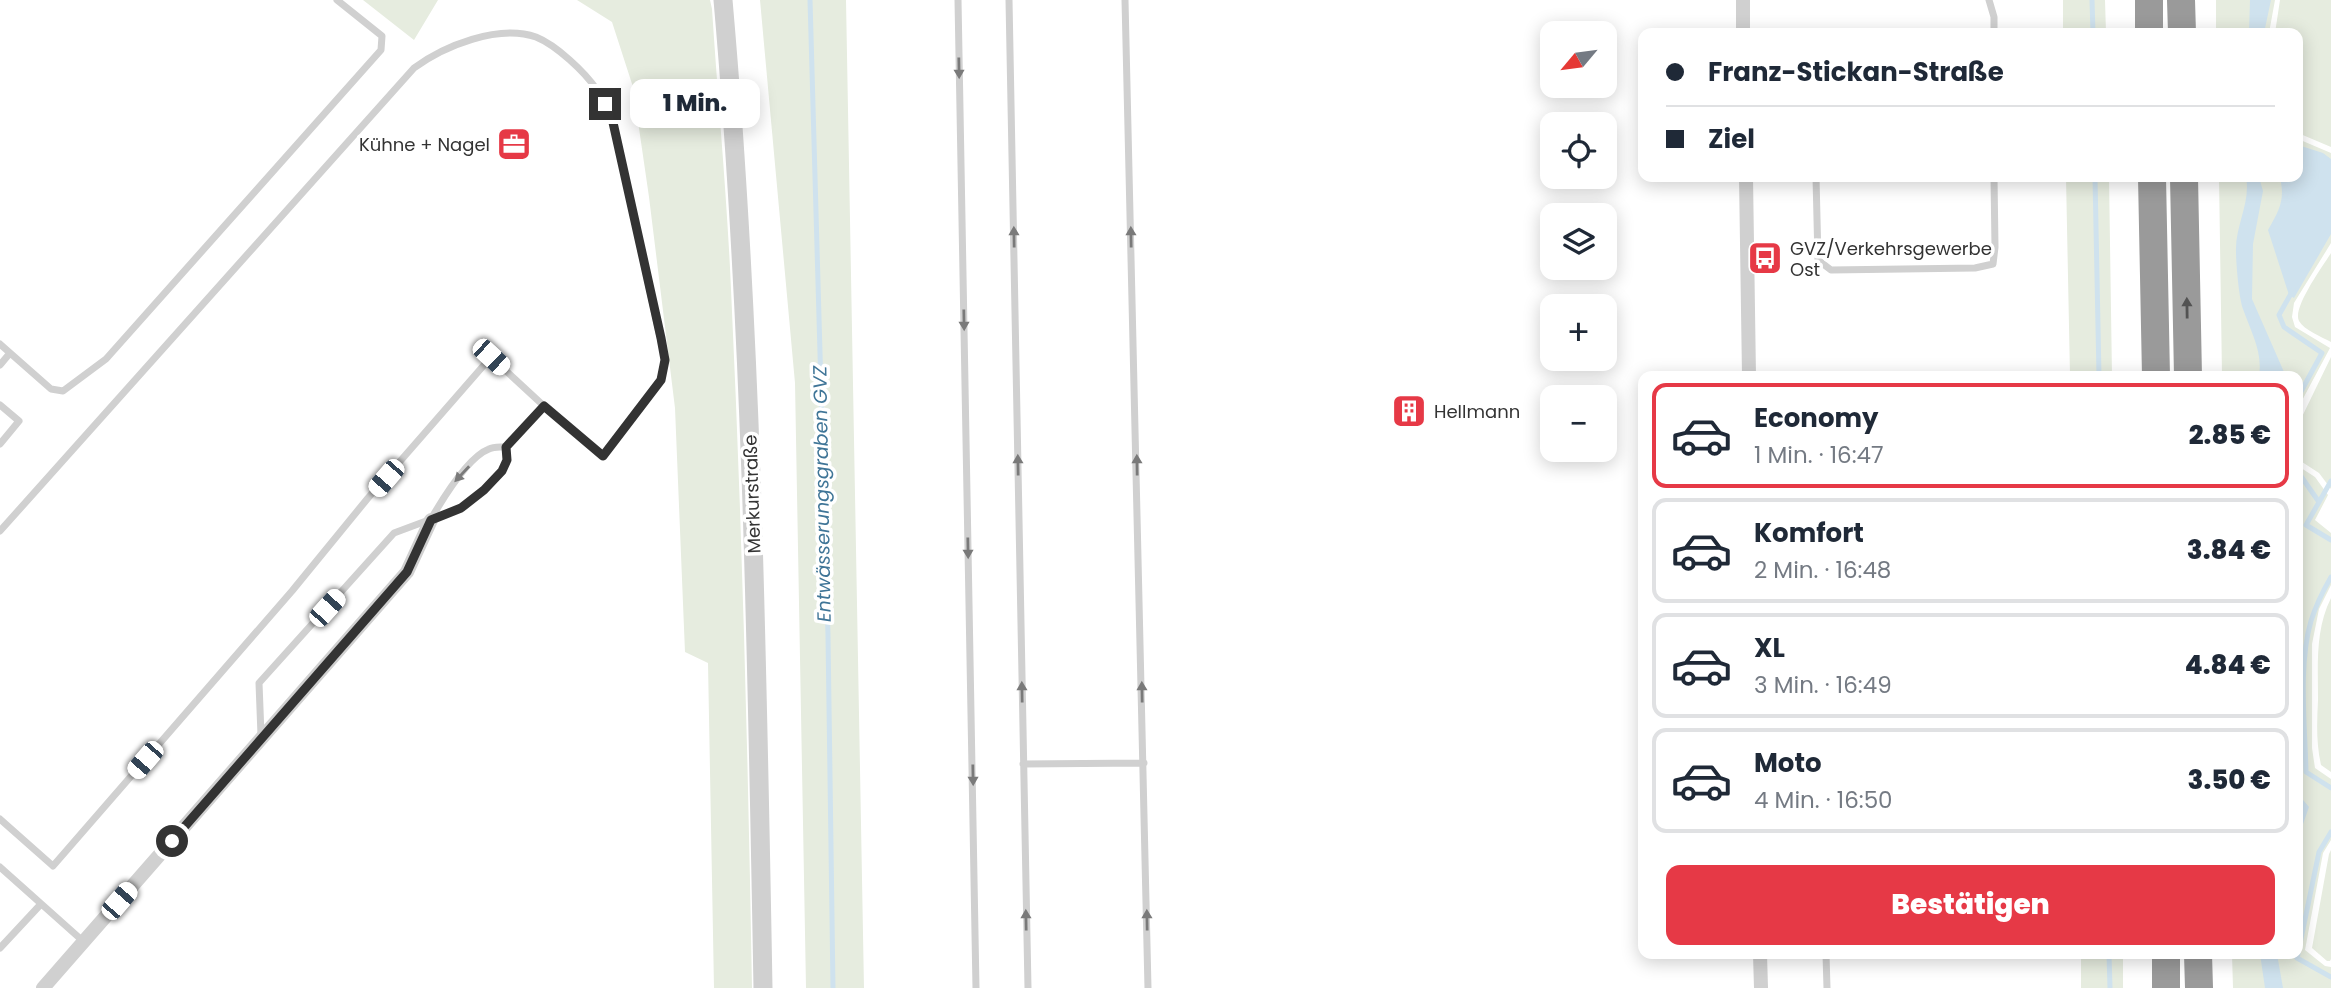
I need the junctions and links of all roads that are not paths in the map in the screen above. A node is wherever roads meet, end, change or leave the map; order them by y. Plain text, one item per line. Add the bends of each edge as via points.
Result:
1 (337, 0) edge
2 (723, 0) edge
3 (958, 0) edge
4 (1009, 0) edge
5 (1125, 0) edge
6 (1742, 0) edge
7 (1989, 0) edge
8 (2149, 0) edge
9 (2181, 0) edge
10 (1743, 28) edge
11 (1994, 28) edge
12 (2150, 28) edge
13 (2182, 28) edge
14 (1746, 182) edge
15 (1816, 182) edge
16 (1994, 182) edge
17 (2152, 182) edge
18 (2184, 182) edge
19 (0, 344) edge
20 (10, 353) junction
21 (0, 365) edge
22 (1749, 371) edge
23 (2155, 371) edge
24 (2188, 371) edge
25 (0, 404) edge
26 (544, 406) junction
27 (0, 444) edge
28 (506, 447) junction
29 (431, 520) junction
30 (0, 531) edge
31 (261, 739) junction
32 (1144, 763) junction
33 (1023, 764) junction
34 (0, 818) edge
35 (0, 867) edge
36 (41, 904) junction
37 (83, 942) junction
38 (0, 948) edge
39 (1760, 959) edge
40 (1826, 959) edge
41 (2166, 959) edge
42 (2198, 959) edge
43 (43, 988) edge
44 (763, 988) edge
45 (976, 988) edge
46 (1028, 988) edge
47 (1149, 988) edge
48 (1761, 988) edge
49 (1827, 988) edge
50 (2166, 988) edge
51 (2199, 988) edge

1 - 20 lane via 382,36 381,50 106,359 63,391 51,389
2 - 44 street, Merkurstraße via 748,387
3 -> 45 lane
33 -> 4 lane
32 -> 5 lane
6 - 10 street
7 - 11 lane
8 - 12 highway
9 - 13 highway
14 - 22 street
15 - 16 lane via 1818,260 1831,270 1993,264
17 - 23 highway
24 -> 18 highway
19 - 20 lane
20 - 21 lane
25 - 27 lane via 19,421
26 - 28 lane
26 - 30 lane via 603,456 661,380 665,360 612,118 597,89 566,56 537,37 512,33 458,43 415,68
26 - 34 lane via 491,357 53,866
28 -> 29 lane via 485,451 457,478
28 - 29 lane via 502,471 484,490 461,508
29 - 31 street via 407,572
29 - 31 lane via 394,533 259,683
31 - 37 street
32 - 33 lane
47 -> 32 lane
46 -> 33 lane
35 - 36 lane
36 - 37 lane
36 - 38 lane
37 - 43 street
39 - 48 street
40 - 49 lane
41 - 50 highway
42 - 51 highway

